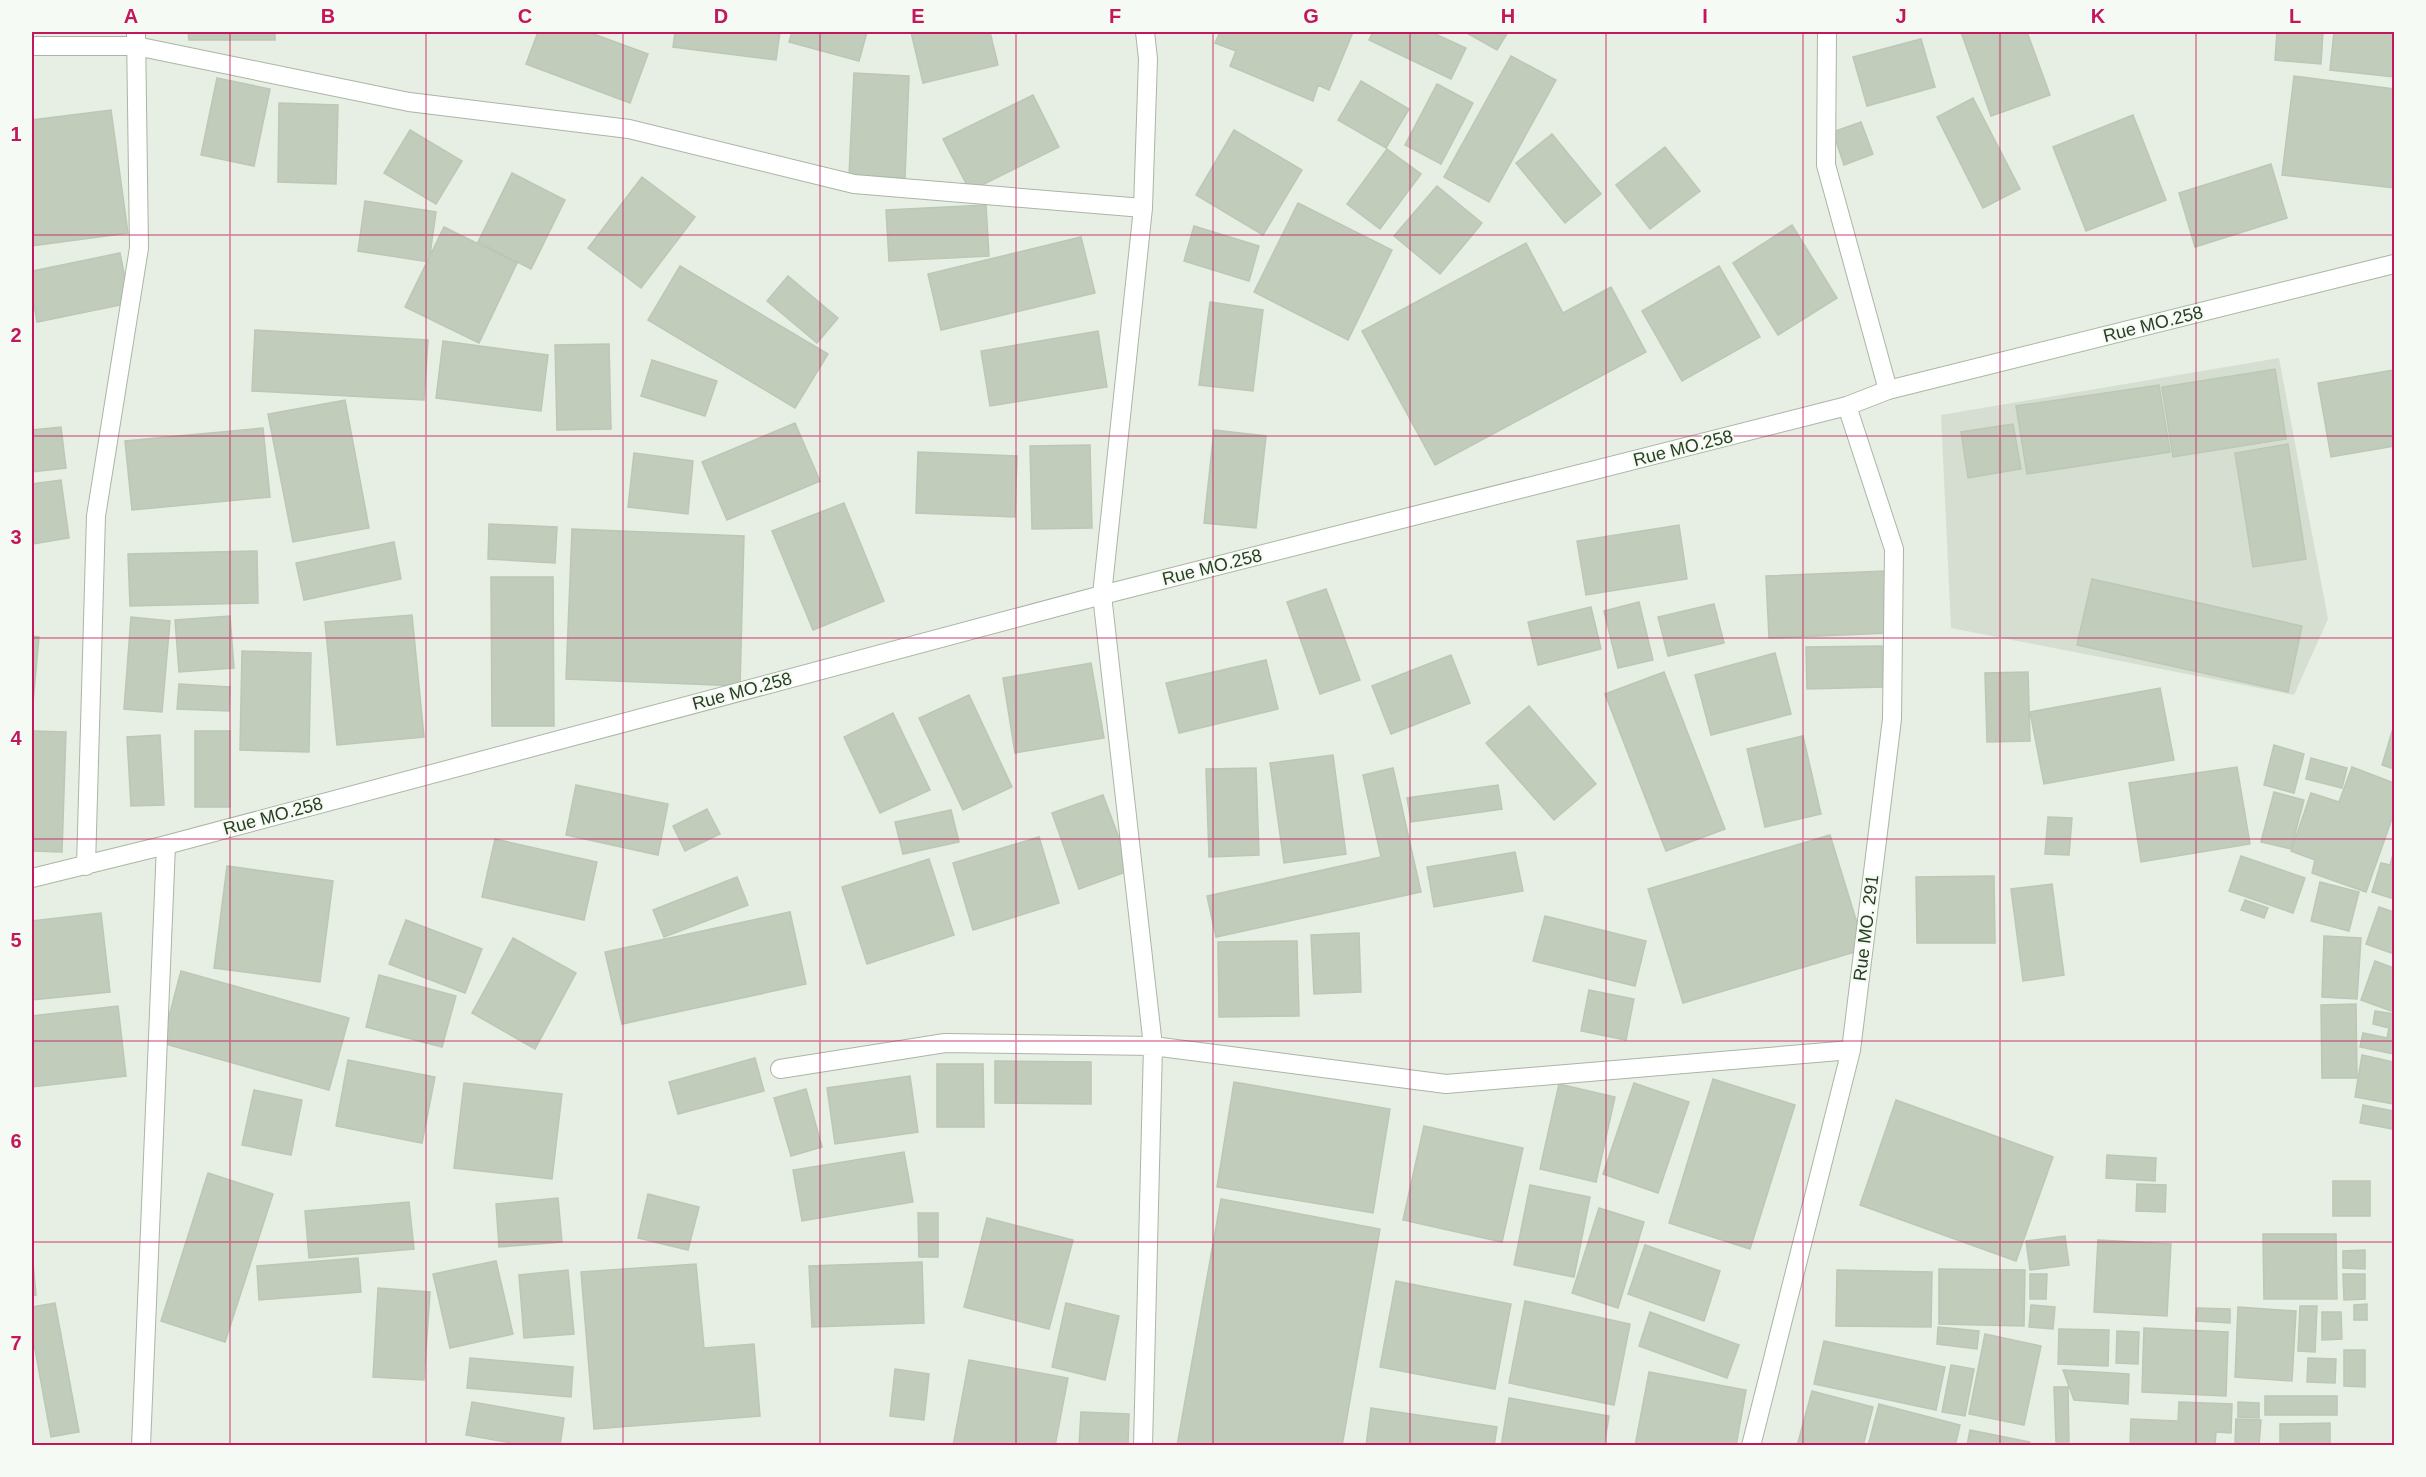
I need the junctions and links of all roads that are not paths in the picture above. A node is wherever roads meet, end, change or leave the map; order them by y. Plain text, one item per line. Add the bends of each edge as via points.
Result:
1 (1145, 32) edge
2 (1827, 32) edge
3 (136, 39) edge
4 (32, 46) edge
5 (1143, 208) junction
6 (2394, 264) edge
7 (1888, 390) junction
8 (1847, 406) junction
9 (1102, 595) junction
10 (166, 845) junction
11 (86, 866) junction
12 (32, 878) edge
13 (1153, 1046) junction
14 (1851, 1050) junction
15 (780, 1069) dead end
16 (141, 1446) edge
17 (1143, 1446) edge
18 (1751, 1446) edge

1 - 5 street via 1148,58
2 - 7 street via 1826,165
3 - 4 street
3 - 5 street via 409,102 629,129 854,184
3 - 11 street via 139,248 96,516
5 - 9 street
6 - 7 street, Rue MO.258
7 - 8 street, Rue MO.258
8 - 9 street, Rue MO.258
8 - 14 street, Rue MO. 291 via 1894,549 1892,719
9 - 10 street, Rue MO.258
9 - 13 street
10 - 11 street, Rue MO.258
10 - 16 street
11 - 12 street, Rue MO.258
13 - 14 street via 1446,1084
13 - 15 street via 945,1044
13 - 17 street
14 - 18 street, Rue MO. 291

